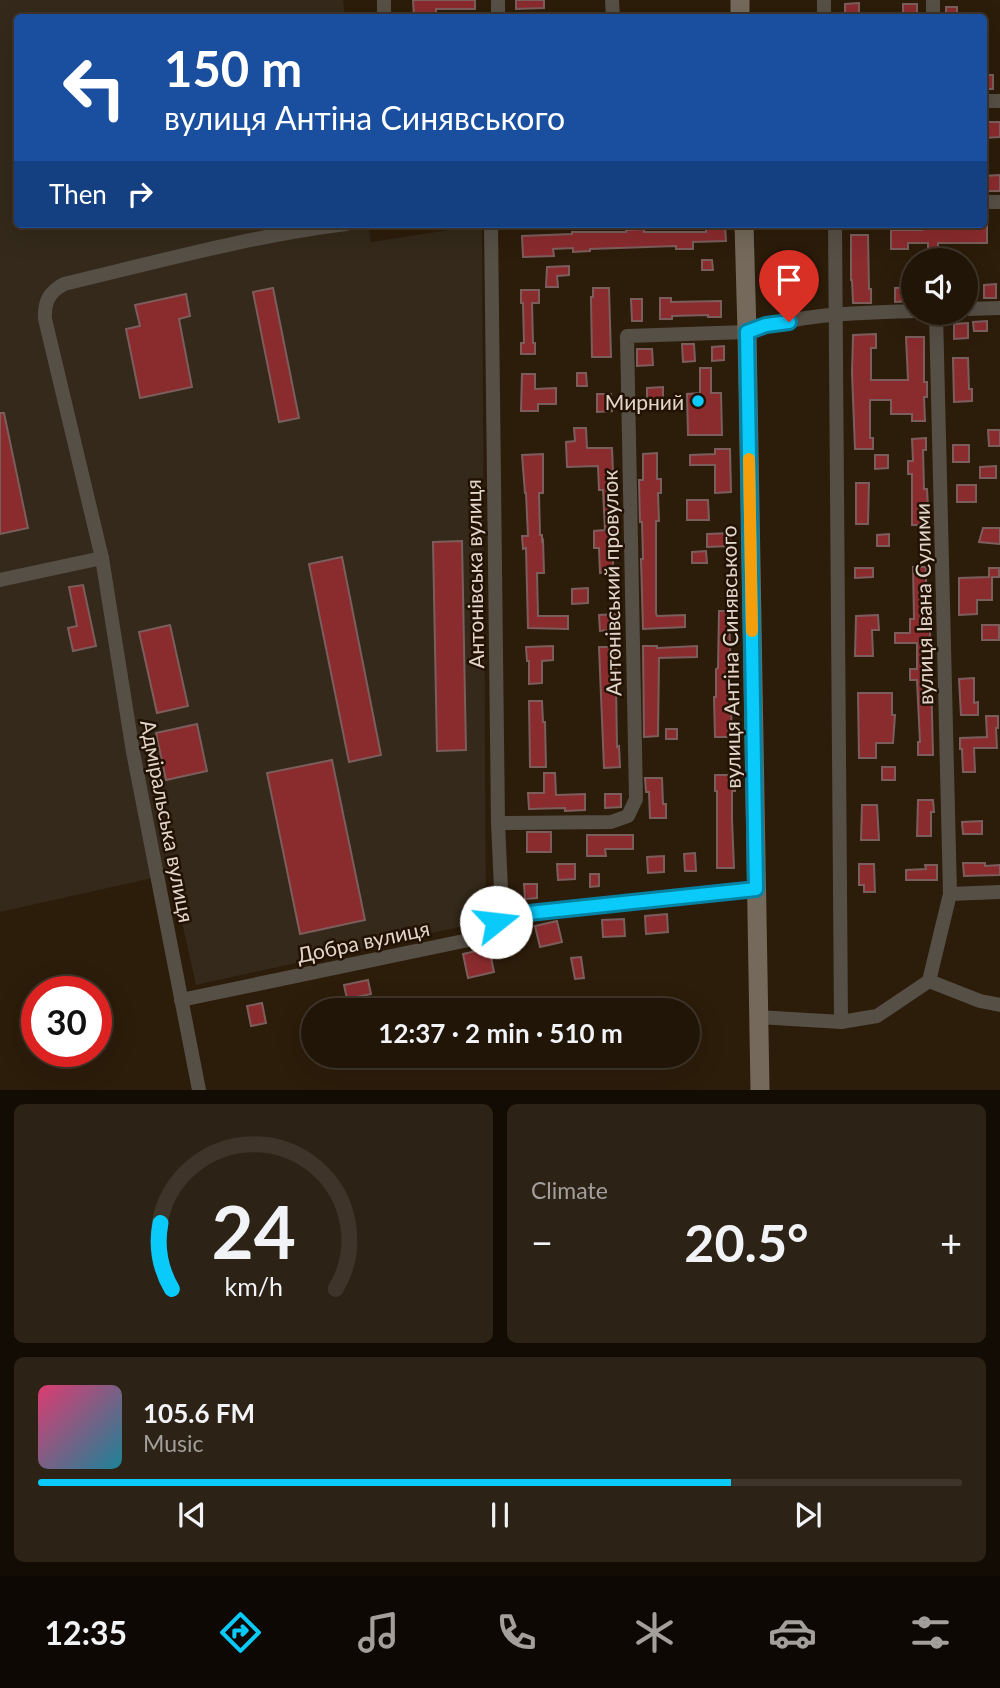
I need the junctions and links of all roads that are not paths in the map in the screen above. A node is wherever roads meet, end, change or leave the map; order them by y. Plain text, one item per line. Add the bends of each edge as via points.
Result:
1 (314, 228) edge
2 (491, 228) edge
3 (744, 228) edge
4 (835, 228) edge
5 (1000, 308) edge
6 (978, 309) edge
7 (901, 311) edge
8 (835, 314) junction
9 (936, 325) edge
10 (747, 332) junction
11 (102, 558) junction
12 (0, 580) edge
13 (498, 823) junction
14 (756, 889) junction
15 (1000, 892) edge
16 (950, 894) junction
17 (496, 922) junction
18 (929, 981) junction
19 (181, 1000) junction
20 (1000, 1006) edge
21 (758, 1017) junction
22 (841, 1022) junction
23 (199, 1090) edge
24 (760, 1090) edge

1 - 11 street, Адміральська вулиця via 64,284 48,296 45,319
2 - 13 street, Антонівська вулиця
3 - 10 street, вулиця Антіна Синявського
4 - 8 street
5 - 6 street
7 - 8 street
8 - 10 street
8 - 22 street
9 - 16 street, вулиця Івана Сулими
10 - 13 street, Антонівський провулок via 627,336 636,799 632,810 611,822
10 - 14 street, вулиця Антіна Синявського
11 - 12 street
11 - 19 street, Адміральська вулиця via 133,752
13 - 17 street, Антонівська вулиця via 501,890
14 - 17 street, Добра вулиця via 510,915
14 - 21 street, вулиця Антіна Синявського
15 - 16 street
16 - 18 street, вулиця Івана Сулими
17 - 19 street, Добра вулиця via 478,938
18 - 20 street
18 - 22 street via 877,1016
19 - 23 street, Адміральська вулиця
21 - 22 street
21 - 24 street, вулиця Антіна Синявського

